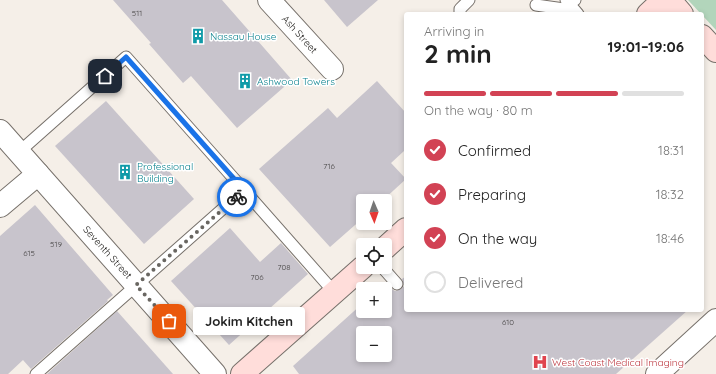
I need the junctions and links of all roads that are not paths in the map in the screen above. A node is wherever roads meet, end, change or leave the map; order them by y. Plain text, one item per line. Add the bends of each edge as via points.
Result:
1 (269, 0) edge
2 (469, 0) edge
3 (663, 0) edge
4 (670, 0) edge
5 (536, 5) dead end
6 (566, 7) edge
7 (460, 12) edge
8 (650, 12) edge
9 (680, 12) edge
10 (704, 38) edge
11 (716, 51) edge
12 (332, 69) dead end
13 (0, 131) edge
14 (19, 152) junction
15 (38, 174) junction
16 (244, 190) junction
17 (0, 206) edge
18 (404, 231) edge
19 (392, 242) edge
20 (356, 273) edge
21 (388, 274) edge
22 (397, 284) dead end
23 (136, 285) junction
24 (334, 292) junction
25 (716, 320) edge
26 (36, 374) edge
27 (215, 374) edge
28 (242, 374) edge
29 (657, 374) edge

1 - 12 street, Ash Street
2 - 7 lane
3 - 8 street
4 - 9 street
5 - 6 lane
10 - 11 street
13 - 14 street, Seventh Street
14 - 15 street, Seventh Street
14 - 16 lane via 126,57
15 - 17 street
15 - 23 street, Seventh Street
16 - 23 lane
16 - 24 lane
18 - 19 street
20 - 24 street
21 - 22 lane
23 - 26 lane
23 - 27 street, Seventh Street
24 - 28 street
25 - 29 street

